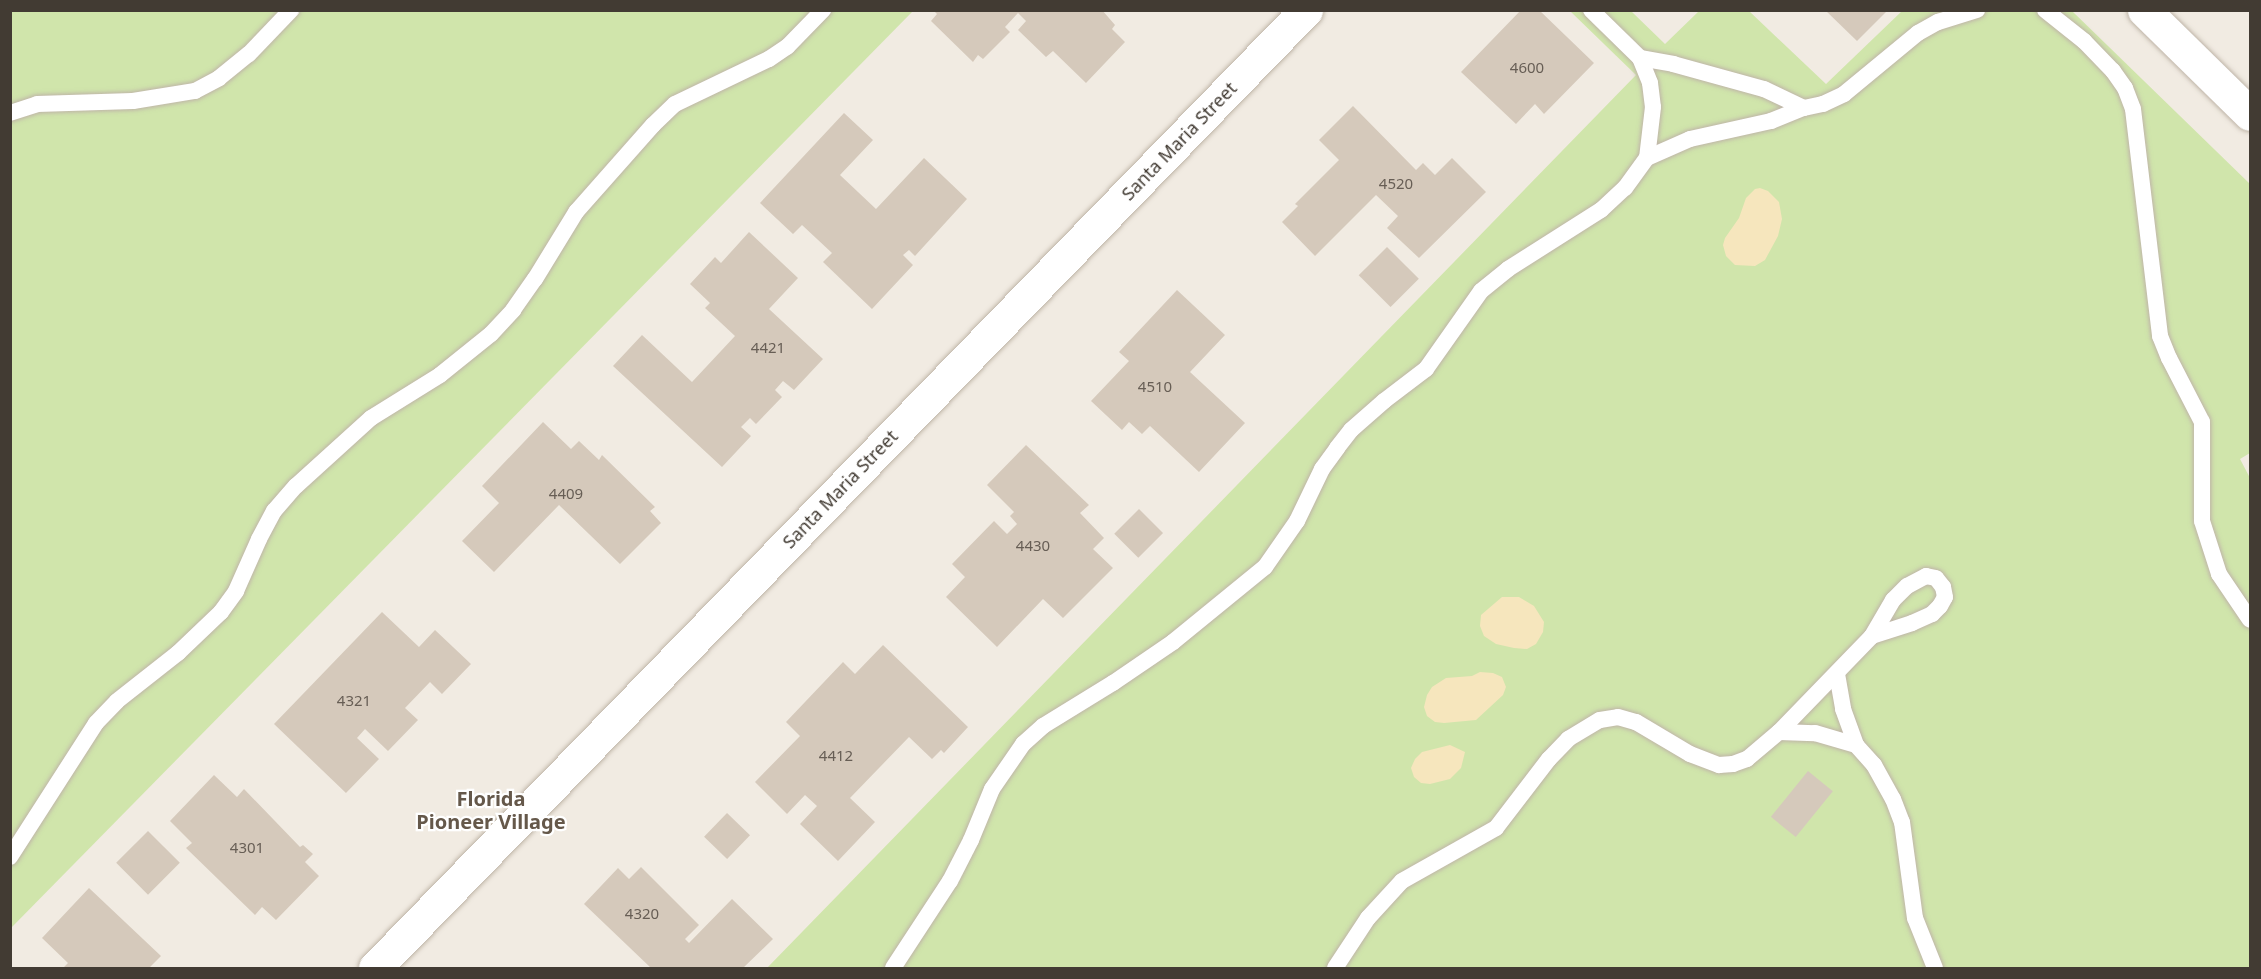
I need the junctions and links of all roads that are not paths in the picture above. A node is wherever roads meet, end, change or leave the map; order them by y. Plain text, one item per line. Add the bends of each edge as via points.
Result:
1 (291, 10) edge
2 (824, 10) edge
3 (1306, 10) edge
4 (1591, 10) edge
5 (1977, 10) edge
6 (2045, 10) edge
7 (2144, 10) edge
8 (1640, 58) junction
9 (1804, 108) junction
10 (10, 113) edge
11 (2250, 114) edge
12 (1647, 158) junction
13 (2250, 620) edge
14 (1872, 636) dead end
15 (1837, 674) junction
16 (1779, 732) junction
17 (1856, 745) junction
18 (10, 857) edge
19 (375, 969) edge
20 (893, 969) edge
21 (1335, 969) edge
22 (1935, 969) edge

1 - 10 lane via 249,54 195,91 133,101 37,104
2 - 18 lane via 787,47 769,59 675,104 576,212 529,287 491,334 440,375 371,418 296,486 274,511 237,591 221,612 96,723
3 - 19 street, Santa Maria Street
4 - 8 lane
5 - 9 lane via 1918,33 1844,94
6 - 13 lane via 2114,71 2133,109 2160,336 2202,422 2202,521 2219,574
7 - 11 street
8 - 9 lane via 1764,89
8 - 12 lane via 1650,82 1653,107
9 - 12 lane via 1771,121 1690,139
12 - 20 lane via 1625,188 1601,210 1508,269 1481,291 1426,369 1384,401 1336,448 1297,521 1265,567 1173,642 1044,726 1023,744 992,789 950,881
14 - 15 lane
15 - 16 lane
15 - 17 lane via 1843,709
16 - 17 lane via 1815,733
16 - 21 lane via 1747,759 1719,765 1690,754 1636,722 1618,717 1584,727 1549,759 1496,828 1422,867 1390,892
17 - 22 lane via 1879,773 1902,822 1915,918

